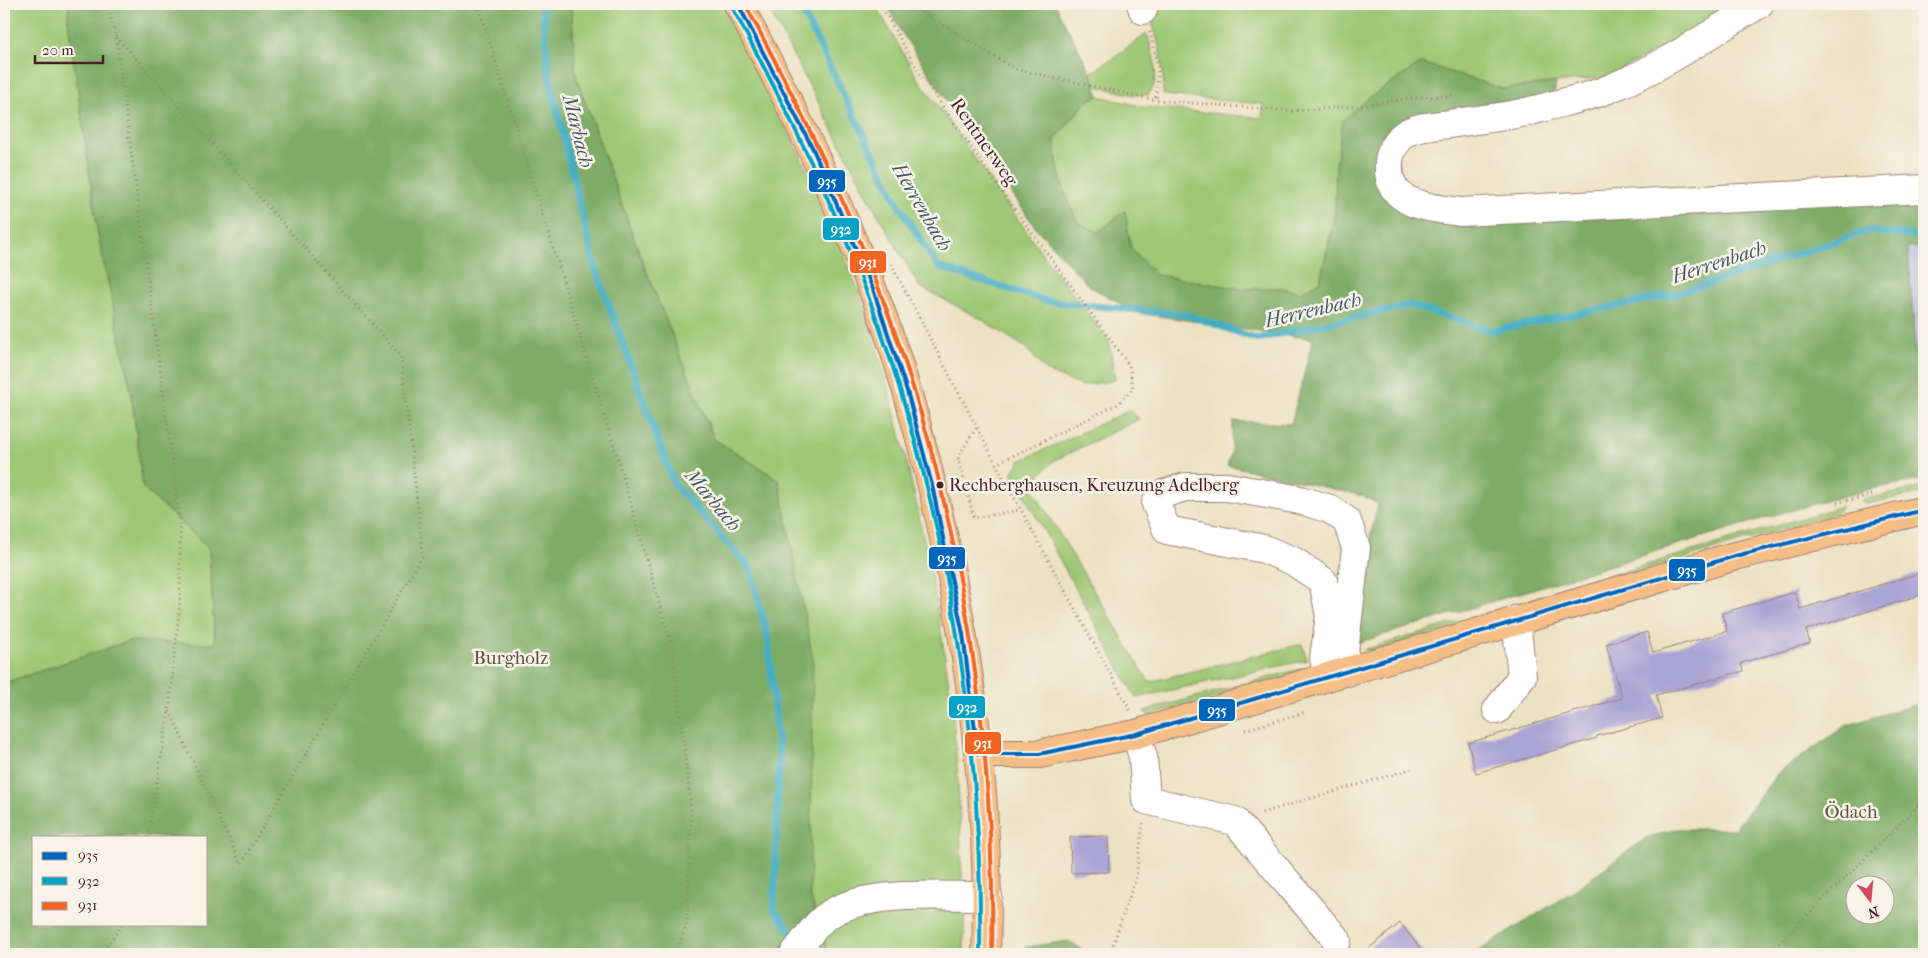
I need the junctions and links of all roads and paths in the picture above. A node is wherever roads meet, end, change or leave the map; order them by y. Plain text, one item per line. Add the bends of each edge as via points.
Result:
1 (107, 4) edge
2 (478, 4) edge
3 (738, 4) edge
4 (880, 4) edge
5 (909, 4) edge
6 (1759, 4) edge
7 (1142, 7) edge
8 (116, 36) junction
9 (1460, 96) dead end
10 (1156, 100) junction
11 (1924, 188) edge
12 (976, 428) dead end
13 (1021, 510) junction
14 (1924, 510) edge
15 (1516, 620) junction
16 (1338, 674) junction
17 (169, 710) junction
18 (1497, 710) dead end
19 (1133, 722) junction
20 (978, 754) junction
21 (1411, 769) dead end
22 (1146, 800) junction
23 (1924, 800) edge
24 (1235, 821) junction
25 (148, 836) edge
26 (988, 896) junction
27 (122, 926) edge
28 (1337, 940) dead end
29 (101, 954) edge
30 (676, 954) edge
31 (794, 954) edge
32 (986, 954) edge
33 (1111, 954) edge
34 (1768, 954) edge

1 - 8 path
2 - 30 path via 614,446 673,651 691,808 687,922
3 - 20 main road via 813,149 873,289 907,391 932,485 963,634
4 - 13 path, Rentnerweg via 918,72 1130,365 1132,388 1118,404 996,464
5 - 10 path via 1015,69
6 - 11 street via 1611,88 1535,110 1427,127 1404,135 1389,158 1388,172 1392,184 1398,194 1414,204 1460,212
7 - 10 path via 1155,49 1158,69
8 - 17 path via 180,521 180,602
8 - 17 path via 401,356 424,555 241,864
9 - 10 path via 1420,97 1291,111
12 - 13 path via 958,457 974,518
13 - 19 path
14 - 15 main road via 1735,556
15 - 16 main road
15 - 18 street via 1522,676
16 - 16 street via 1344,652 1356,548 1347,521 1330,509 1300,500 1227,487 1185,487 1163,494 1156,504 1167,530 1264,548 1293,561 1323,581 1330,616 1324,658
16 - 19 main road
17 - 25 path
19 - 20 main road via 1039,754
19 - 22 street via 1143,757
20 - 26 main road
21 - 24 path
22 - 24 street
22 - 33 path via 1136,876
23 - 34 path
24 - 28 street
26 - 31 street via 871,898 846,905 824,919
26 - 32 main road
27 - 29 path

